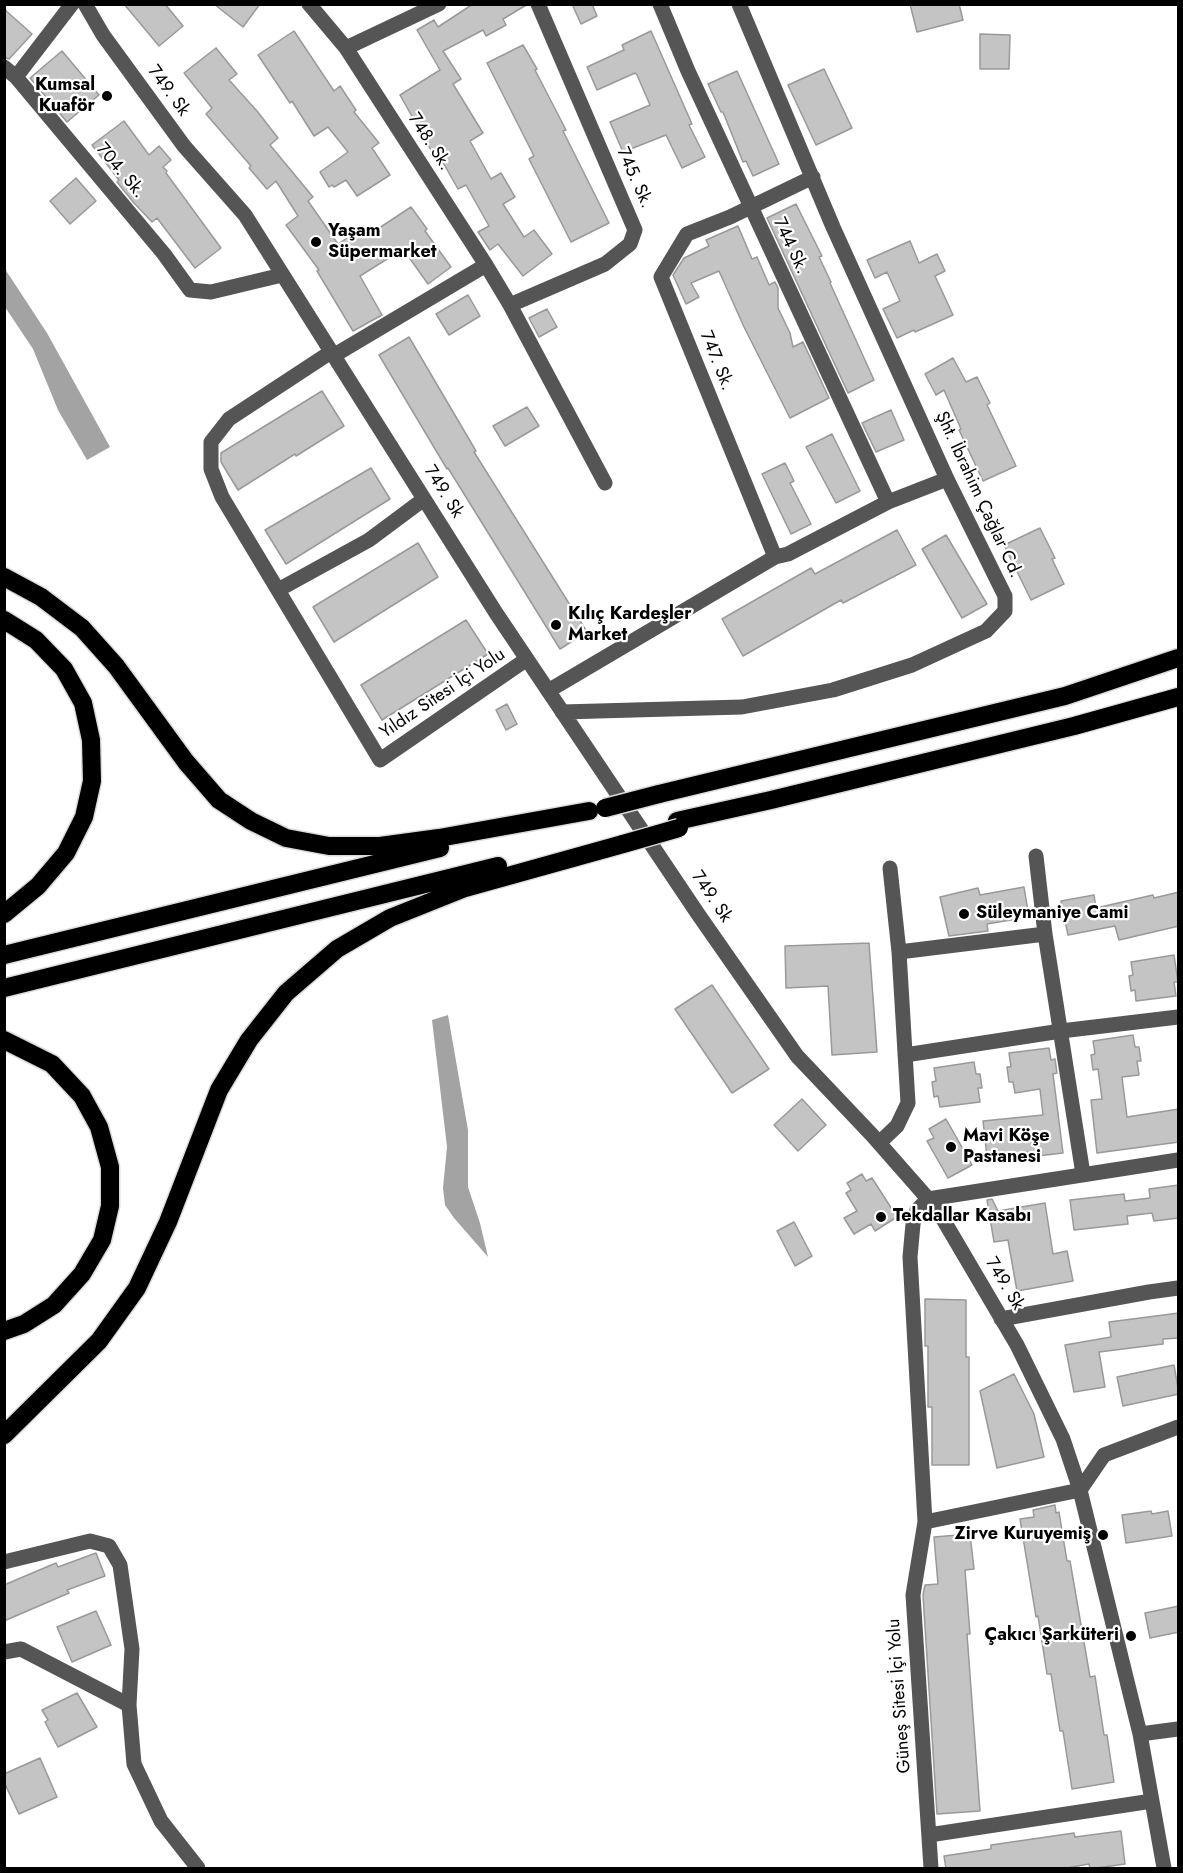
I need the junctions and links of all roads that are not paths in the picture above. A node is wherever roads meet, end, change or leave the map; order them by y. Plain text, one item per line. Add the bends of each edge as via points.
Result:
1 (72, 4) edge
2 (85, 4) edge
3 (309, 4) edge
4 (439, 4) edge
5 (538, 4) edge
6 (660, 4) edge
7 (739, 4) edge
8 (346, 48) junction
9 (10, 72) edge
10 (813, 177) junction
11 (750, 207) junction
12 (486, 265) junction
13 (282, 275) junction
14 (510, 304) junction
15 (332, 354) junction
16 (947, 478) junction
17 (605, 483) dead end
18 (424, 499) junction
19 (888, 502) junction
20 (781, 555) junction
21 (4, 577) edge
22 (278, 590) junction
23 (4, 620) edge
24 (1179, 658) edge
25 (527, 659) junction
26 (548, 691) junction
27 (1179, 697) edge
28 (562, 712) junction
29 (597, 809) junction
30 (622, 840) junction
31 (1036, 856) dead end
32 (890, 868) dead end
33 (4, 914) edge
34 (1045, 934) junction
35 (899, 952) junction
36 (4, 955) edge
37 (4, 988) edge
38 (1179, 1017) edge
39 (1061, 1031) junction
40 (4, 1040) edge
41 (905, 1055) junction
42 (879, 1143) junction
43 (1179, 1160) edge
44 (1083, 1174) junction
45 (928, 1200) junction
46 (1179, 1288) edge
47 (1001, 1319) junction
48 (4, 1331) edge
49 (1179, 1427) edge
50 (4, 1435) edge
51 (1080, 1490) junction
52 (925, 1522) junction
53 (4, 1562) edge
54 (4, 1652) edge
55 (129, 1705) junction
56 (1179, 1729) edge
57 (1140, 1734) junction
58 (1152, 1801) junction
59 (928, 1835) junction
60 (198, 1869) edge
61 (931, 1869) edge
62 (1164, 1869) edge

1 - 9 street, 704. Sk.
2 - 13 street, 749. Sk via 103,36 184,146 244,215
3 - 8 street, 748. Sk.
4 - 8 street
5 - 14 street, 745. Sk. via 635,230 630,244 604,264
6 - 11 street, 744 Sk.
7 - 10 street, Şht. İbrahim Çağlar Cd.
8 - 12 street, 748. Sk.
9 - 13 street, 704. Sk. via 190,290 211,292
10 - 11 street
10 - 16 street, Şht. İbrahim Çağlar Cd.
11 - 19 street, 744 Sk.
11 - 20 street, 747. Sk. via 687,234 661,277
12 - 14 street, 748. Sk.
12 - 15 street
13 - 15 street, 749. Sk
14 - 17 street, 748. Sk.
15 - 18 street, 749. Sk
15 - 22 street via 229,419 211,442 211,469 222,497
16 - 19 street
16 - 28 street, Şht. İbrahim Çağlar Cd. via 1005,596 1005,611 986,631 912,665 833,690 742,707
18 - 22 street via 369,540
18 - 25 street, 749. Sk
19 - 20 street
20 - 26 street
21 - 29 highway via 41,597 82,628 219,800 286,838 329,846 380,846
22 - 25 street, Yıldız Sitesi İçi Yolu via 380,760
23 - 33 highway via 36,640 64,669 82,703 91,740 92,781 84,817 66,853 38,886
24 - 29 highway, bridge via 1065,696
25 - 26 street, 749. Sk
26 - 28 street, 749. Sk
27 - 30 highway
28 - 42 street, 749. Sk via 797,1056
29 - 36 highway
30 - 37 highway
30 - 50 highway via 465,888 390,918 337,949 286,993 249,1040 219,1090 168,1222 136,1288 99,1341
31 - 34 street
32 - 35 street
34 - 35 street
34 - 39 street
35 - 41 street
38 - 39 street
39 - 41 street
39 - 44 street
40 - 48 highway via 52,1064 82,1096 99,1127 110,1167 110,1206 102,1240 82,1274 54,1305 24,1324
41 - 42 street via 908,1103 897,1126
42 - 45 street, 749. Sk
43 - 44 street
44 - 45 street
45 - 47 street, 749. Sk
45 - 52 street, Güneş Sitesi İçi Yolu via 917,1210 910,1257
46 - 47 street
47 - 51 street, 749. Sk via 1063,1439
49 - 51 street via 1104,1455
51 - 52 street
51 - 57 street, 749. Sk
52 - 59 street, Güneş Sitesi İçi Yolu via 913,1595
53 - 55 street via 90,1541 109,1546 120,1565 132,1649
54 - 55 street via 21,1649
55 - 60 street via 134,1764 161,1821
56 - 57 street
57 - 58 street, 749. Sk
58 - 59 street
58 - 62 street, 749. Sk
59 - 61 street, Güneş Sitesi İçi Yolu

